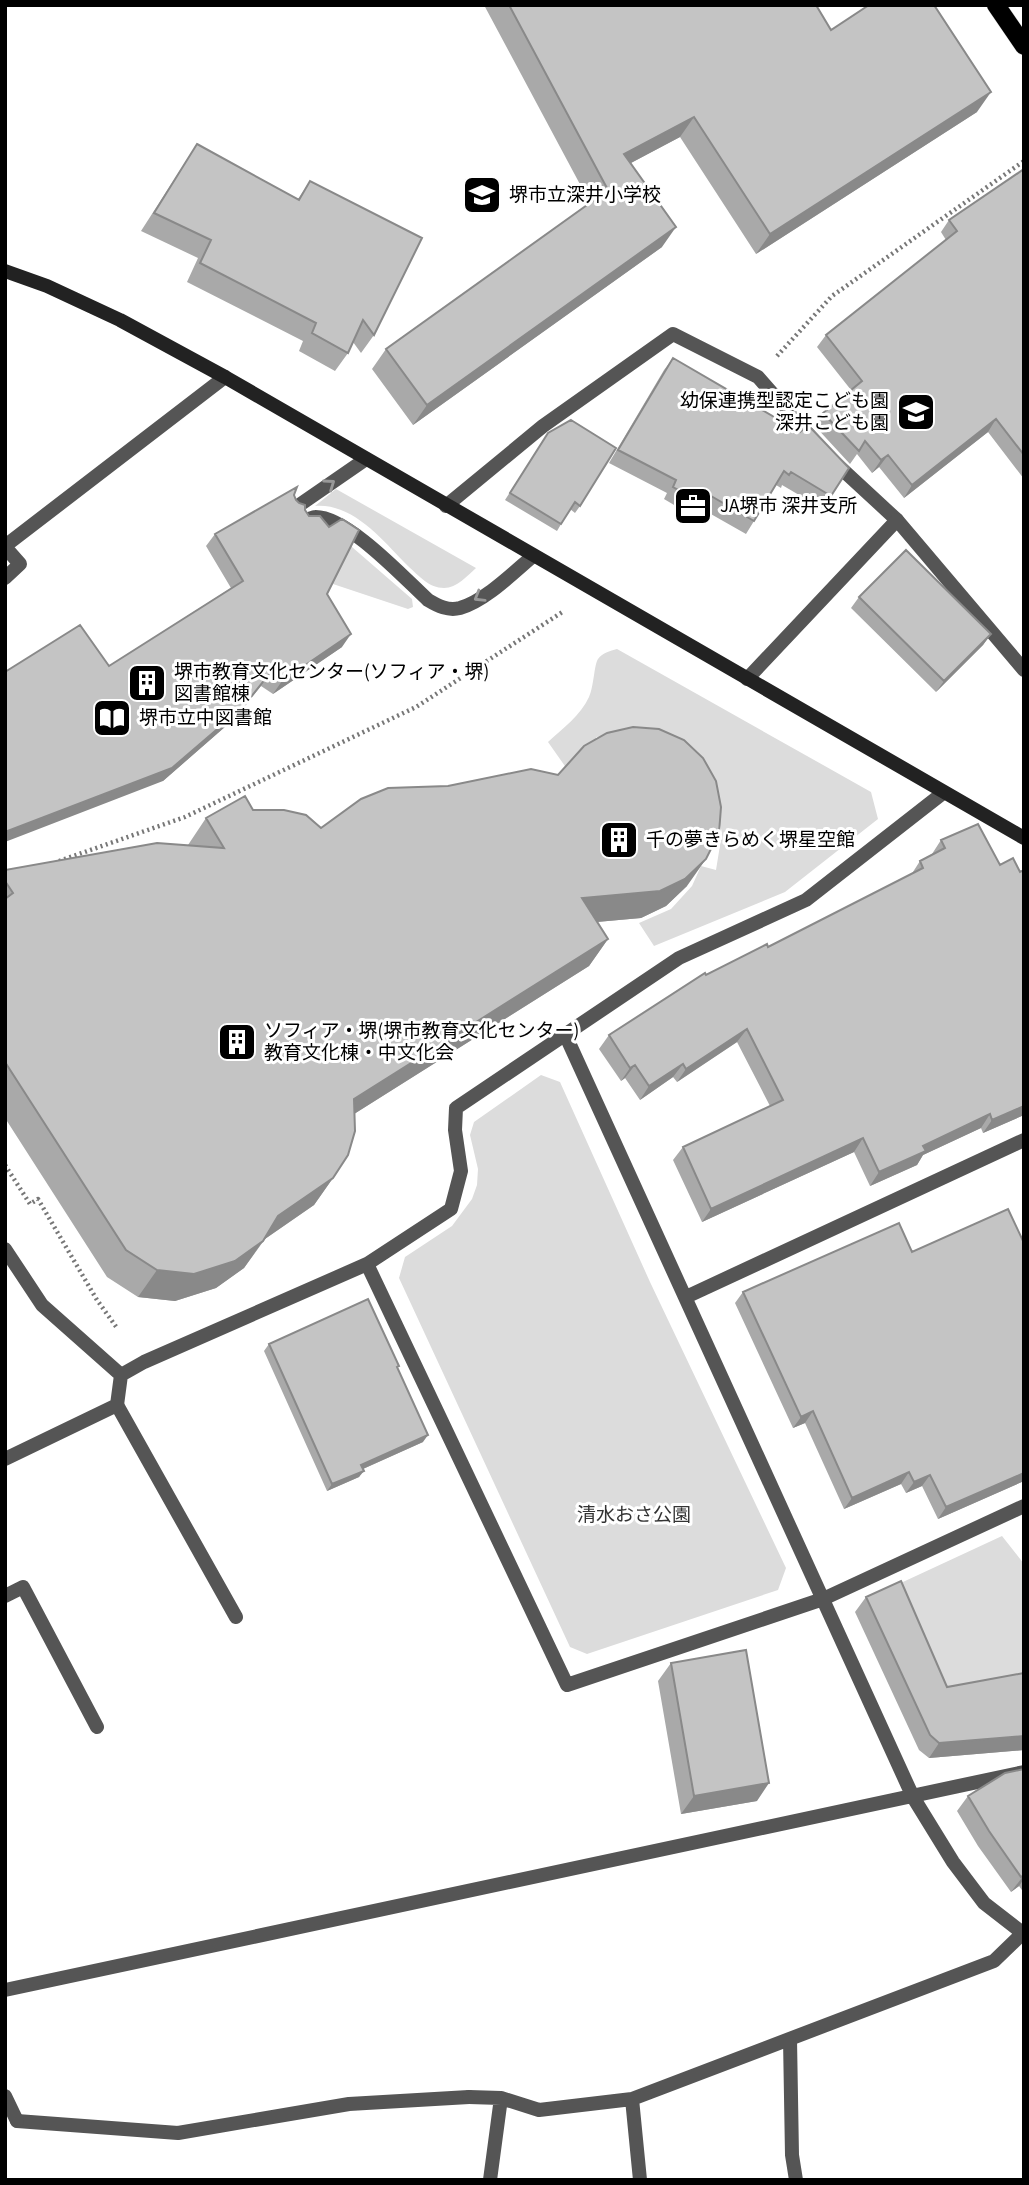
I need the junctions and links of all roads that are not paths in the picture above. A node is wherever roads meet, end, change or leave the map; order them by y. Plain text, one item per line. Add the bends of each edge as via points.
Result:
1 (996, 5) edge
2 (1024, 46) edge
3 (5, 271) edge
4 (225, 377) junction
5 (366, 459) junction
6 (446, 506) junction
7 (295, 508) edge
8 (897, 520) junction
9 (305, 521) edge
10 (5, 526) edge
11 (8, 544) edge
12 (533, 556) junction
13 (5, 578) edge
14 (1024, 670) edge
15 (747, 679) junction
16 (943, 793) junction
17 (1024, 838) edge
18 (565, 1034) junction
19 (1024, 1140) edge
20 (5, 1249) edge
21 (367, 1264) junction
22 (686, 1297) junction
23 (121, 1375) junction
24 (117, 1405) junction
25 (5, 1460) edge
26 (1024, 1506) edge
27 (5, 1596) edge
28 (823, 1600) junction
29 (236, 1617) dead end
30 (97, 1727) dead end
31 (1024, 1772) edge
32 (913, 1797) junction
33 (1023, 1934) edge
34 (5, 1990) edge
35 (790, 2039) junction
36 (5, 2096) edge
37 (501, 2098) junction
38 (632, 2099) junction
39 (490, 2180) edge
40 (640, 2180) edge
41 (796, 2180) edge

1 - 2 main road
3 - 4 street via 120,320
4 - 5 street
4 - 11 street
5 - 6 street
7 -> 5 street
6 - 8 street via 543,426 673,334 758,377 833,461
6 - 12 street
8 - 14 street
8 - 15 street
12 -> 9 street via 480,598 459,608 441,608 350,529 314,517
10 - 11 street
11 - 13 street via 20,564
12 - 15 street
15 - 16 street
16 - 17 street
16 - 18 street via 806,900 679,958
18 - 21 street via 456,1108 461,1171 451,1209
18 - 22 street
19 - 22 street
20 - 23 street via 42,1306
21 - 23 street
21 - 28 street via 567,1685
22 - 28 street
23 - 24 street
24 - 25 street
24 - 29 street
26 - 28 street
27 - 30 street via 23,1587
28 - 32 street
31 - 32 street
32 - 33 street via 984,1903
32 - 34 street
33 - 35 street via 993,1961
35 - 38 street
35 - 41 street
36 - 37 street via 17,2121 178,2133 349,2104
37 - 38 street via 539,2110
37 - 39 street
38 - 40 street

